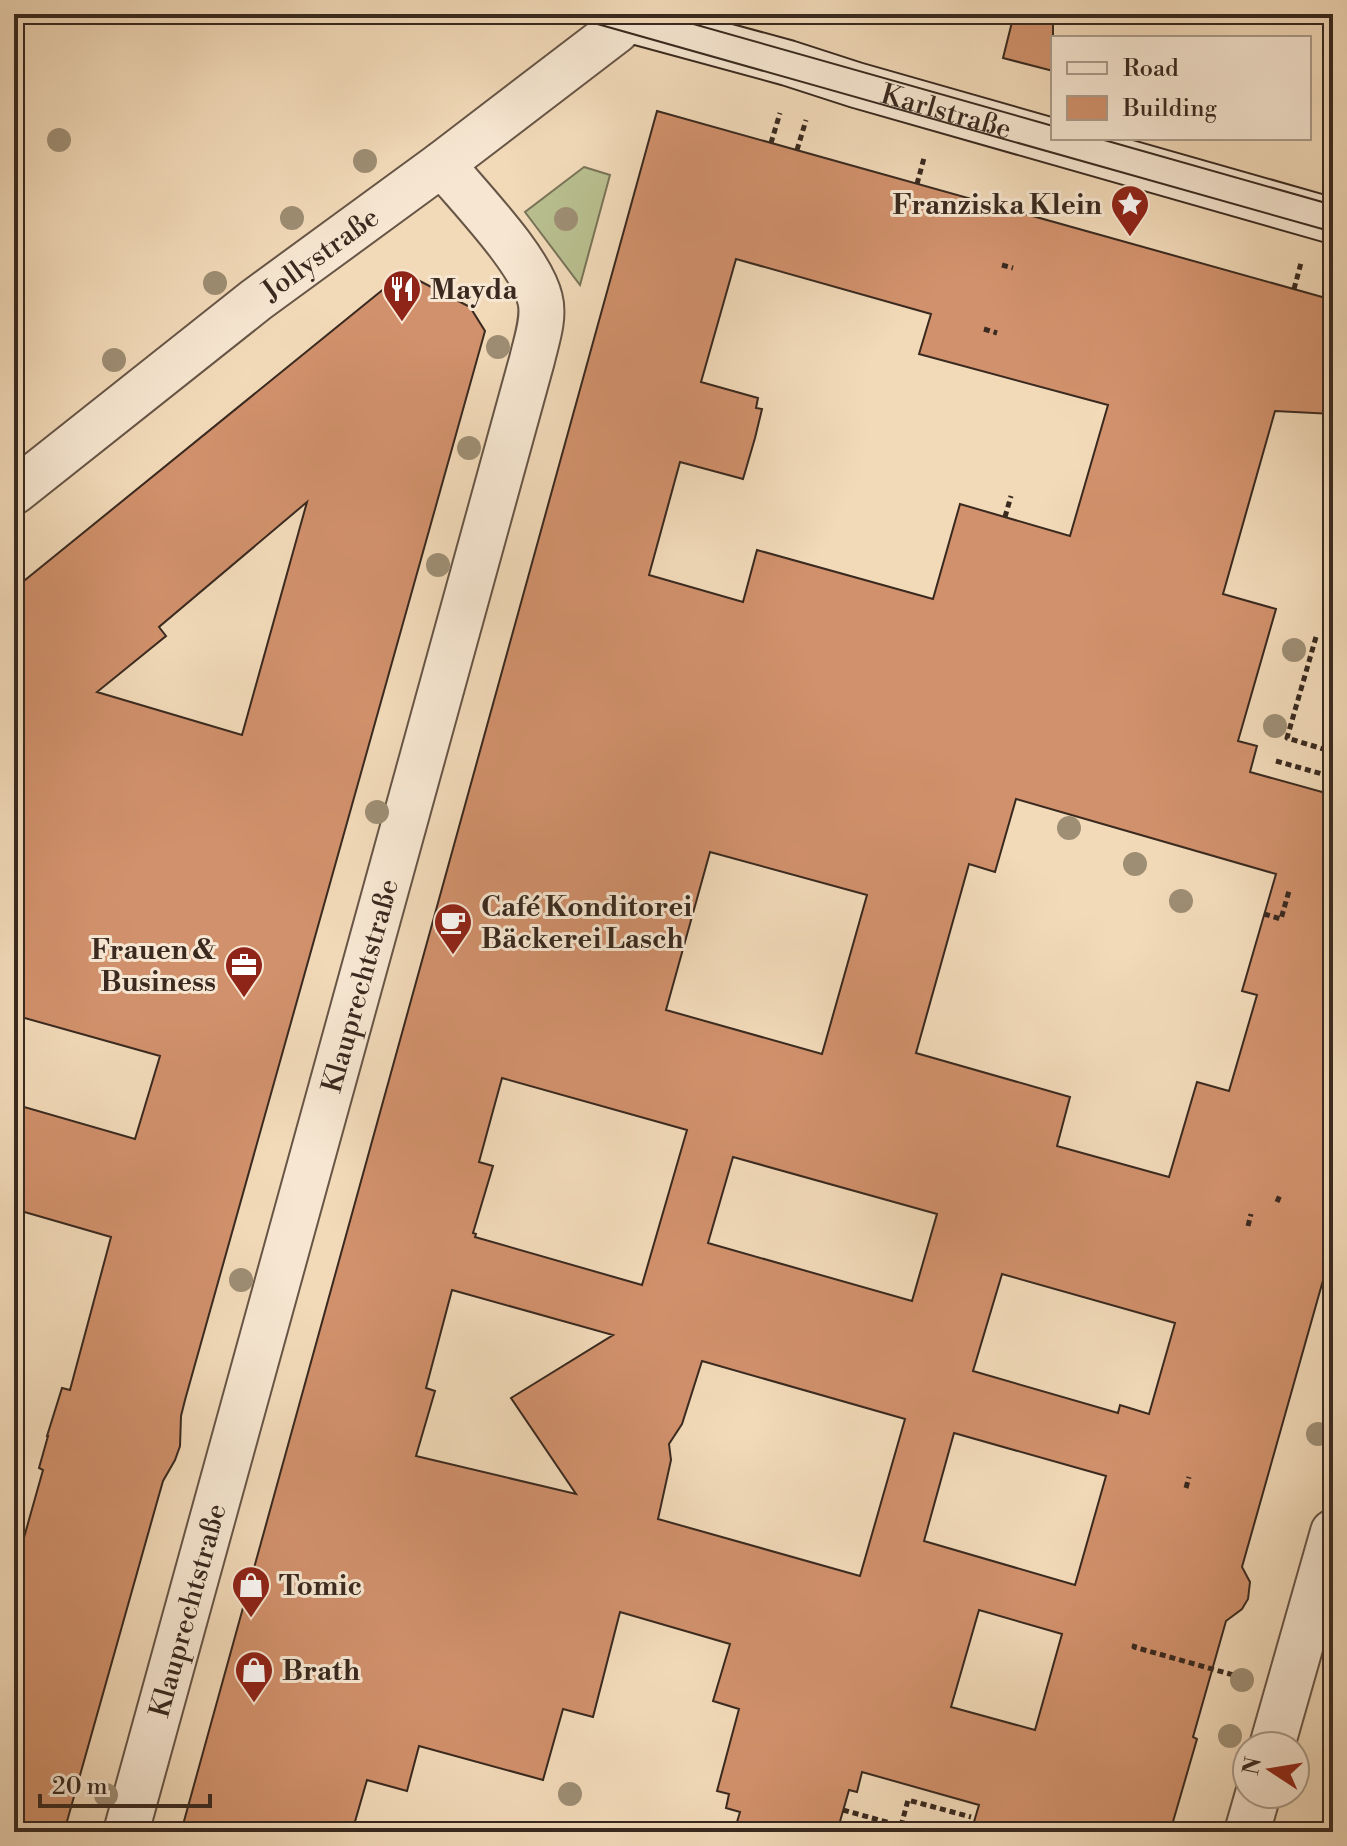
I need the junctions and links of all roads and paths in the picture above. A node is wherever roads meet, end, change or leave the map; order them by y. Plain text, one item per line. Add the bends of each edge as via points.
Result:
1 (618, 17) edge
2 (1051, 139) edge
3 (1053, 140) edge
4 (442, 164) junction
5 (1333, 221) edge
6 (1002, 265) dead end
7 (1013, 268) dead end
8 (1333, 274) edge
9 (1327, 298) dead end
10 (984, 329) dead end
11 (997, 333) dead end
12 (14, 492) edge
13 (1011, 496) dead end
14 (1005, 517) dead end
15 (1316, 637) dead end
16 (1333, 752) edge
17 (1276, 761) dead end
18 (1333, 777) edge
19 (1289, 891) dead end
20 (1264, 914) dead end
21 (1251, 1214) dead end
22 (1248, 1226) dead end
23 (1189, 1477) dead end
24 (1186, 1488) dead end
25 (1333, 1532) edge
26 (1135, 1644) dead end
27 (1288, 1691) junction
28 (1277, 1730) edge
29 (843, 1810) dead end
30 (1253, 1810) edge
31 (971, 1817) dead end
32 (1168, 1824) dead end
33 (900, 1829) edge
34 (126, 1832) edge
35 (1197, 1832) edge
36 (1247, 1832) edge

1 - 2 street, Karlstraße
1 - 4 street, Jollystraße via 616,31
3 - 5 street, Karlstraße
4 - 12 street, Jollystraße via 256,300
4 - 34 street, Klauprechtstraße via 522,262 541,301 540,324
6 - 7 path
8 - 9 path
10 - 11 path
13 - 14 path
15 - 16 path via 1287,738
17 - 18 path
19 - 20 path via 1281,919
21 - 22 path
23 - 24 path
25 - 27 street
26 - 27 path
27 - 28 street
29 - 33 path
30 - 36 street
31 - 33 path via 908,1800
32 - 35 path

